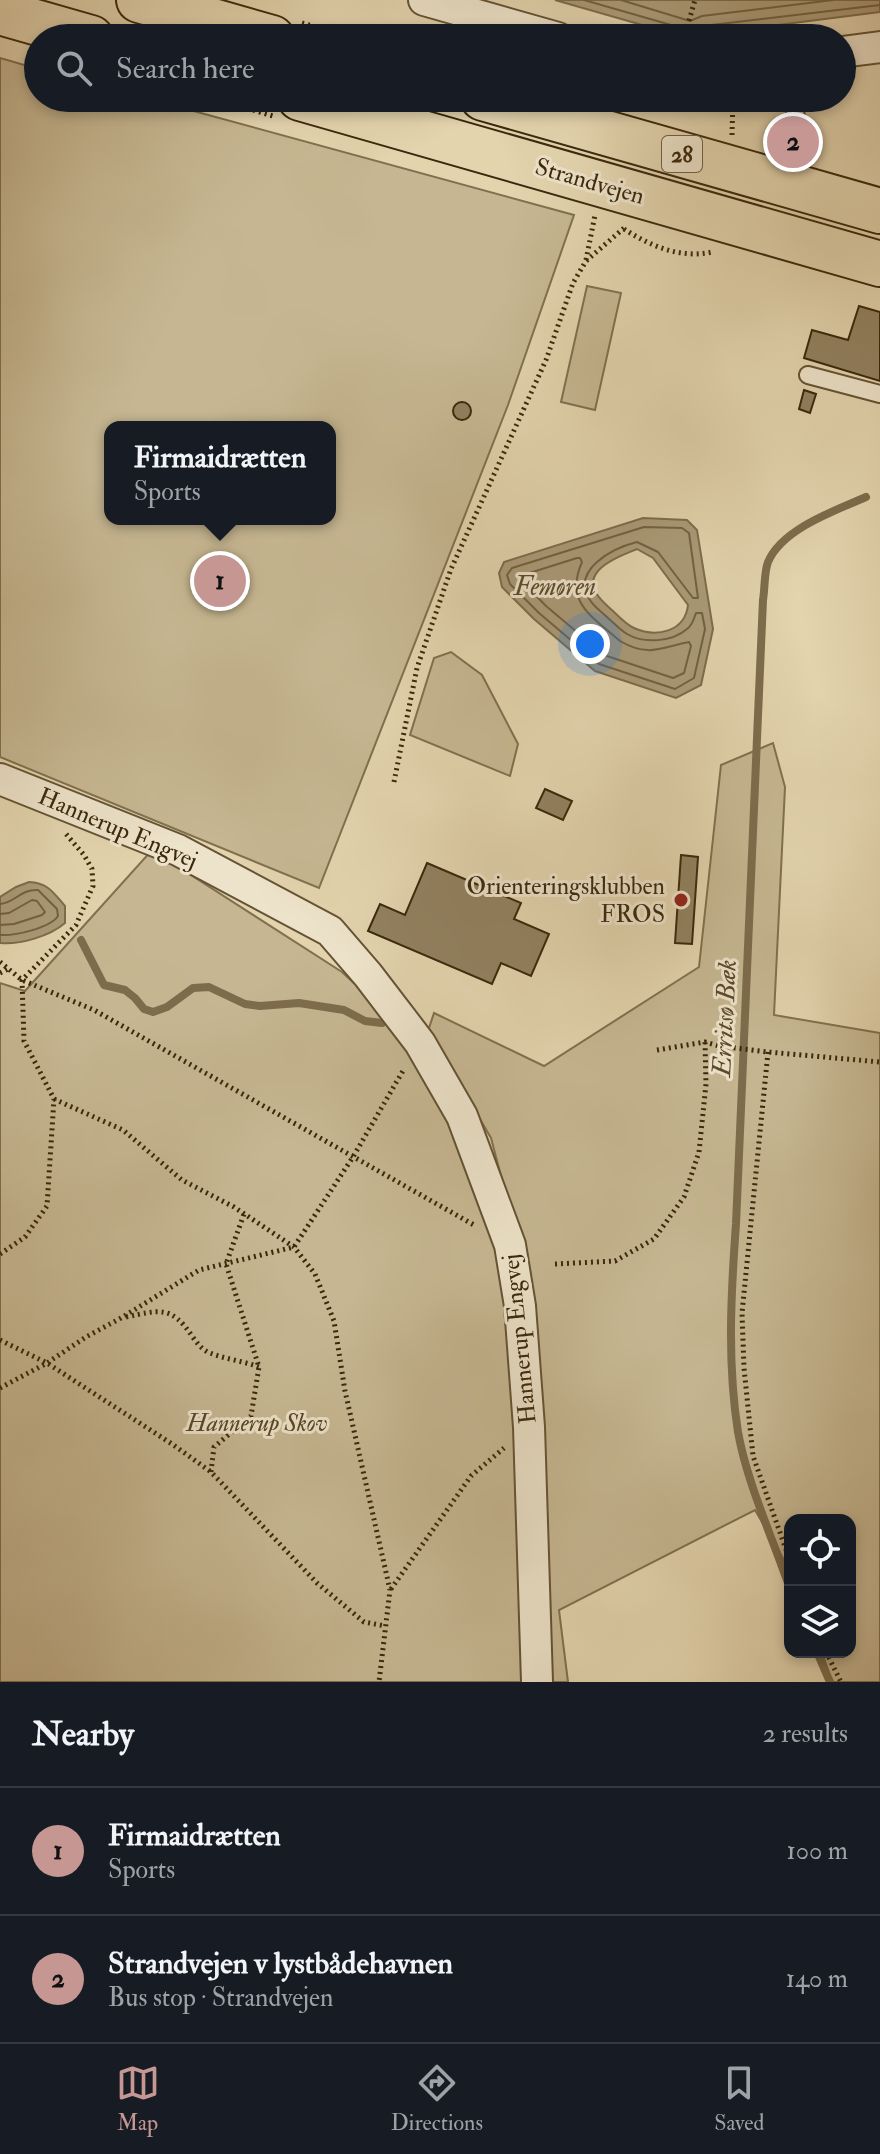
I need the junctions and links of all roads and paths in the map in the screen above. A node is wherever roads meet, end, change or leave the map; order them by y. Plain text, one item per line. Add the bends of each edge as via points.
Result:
1 (139, 0) edge
2 (424, 0) edge
3 (695, 0) edge
4 (0, 12) edge
5 (42, 24) edge
6 (223, 24) edge
7 (509, 24) edge
8 (688, 24) edge
9 (880, 47) edge
10 (856, 50) edge
11 (341, 112) edge
12 (532, 112) edge
13 (733, 112) edge
14 (795, 112) edge
15 (796, 117) dead end
16 (732, 140) dead end
17 (596, 211) dead end
18 (880, 211) edge
19 (636, 213) junction
20 (880, 243) edge
21 (586, 261) junction
22 (880, 264) edge
23 (808, 375) dead end
24 (880, 394) edge
25 (0, 779) edge
26 (394, 782) dead end
27 (68, 806) junction
28 (0, 962) edge
29 (8, 969) junction
30 (0, 973) edge
31 (22, 980) junction
32 (705, 1042) junction
33 (420, 1043) junction
34 (657, 1050) dead end
35 (768, 1052) junction
36 (880, 1062) edge
37 (54, 1099) junction
38 (353, 1157) junction
39 (244, 1214) junction
40 (510, 1245) junction
41 (294, 1247) junction
42 (0, 1254) edge
43 (226, 1264) junction
44 (555, 1264) dead end
45 (121, 1318) junction
46 (0, 1340) edge
47 (47, 1363) junction
48 (259, 1367) junction
49 (0, 1388) edge
50 (529, 1427) junction
51 (211, 1472) junction
52 (784, 1544) edge
53 (390, 1590) junction
54 (385, 1626) junction
55 (829, 1658) edge
56 (379, 1682) edge
57 (537, 1682) edge
58 (841, 1682) edge

1 - 6 main road
2 - 7 street
3 - 8 path
4 - 5 main road
9 - 10 street
11 - 19 main road, Strandvejen / 28
12 - 18 main road, 28
13 - 16 path
14 - 15 lane
17 - 21 path
19 - 20 main road via 736,200
19 - 21 path
19 - 22 main road, Strandvejen / 28
21 - 26 path via 451,569 417,668
23 - 24 lane
25 - 27 street, Hannerup Engvej
27 - 31 path via 63,823 67,838 92,869 93,886 76,925
27 - 33 street, Hannerup Engvej via 178,850 330,931
28 - 29 path
29 - 30 path
29 - 31 path
31 - 37 path via 24,1041
31 - 38 path via 94,1010
32 - 34 path
32 - 35 path
32 - 44 path via 699,1152 684,1197 654,1239 615,1261
33 - 38 path
33 - 40 street, Hannerup Engvej via 462,1116
35 - 36 path
35 - 52 path via 742,1313 753,1456
37 - 39 path via 123,1130 182,1180
37 - 42 path via 47,1206 25,1237
38 - 40 path
38 - 41 path
39 - 41 path
39 - 43 path
40 - 50 street, Hannerup Engvej
41 - 43 path
41 - 53 path via 315,1274 334,1321
43 - 45 path via 199,1270
43 - 48 path
45 - 47 path
45 - 48 path via 171,1313 209,1353
46 - 47 path
47 - 49 path
47 - 51 path
48 - 51 path via 251,1416 214,1447
50 - 53 path via 471,1476
50 - 57 street, Hannerup Engvej
51 - 54 path via 317,1583 364,1622
53 - 54 path
54 - 56 path
55 - 58 path

